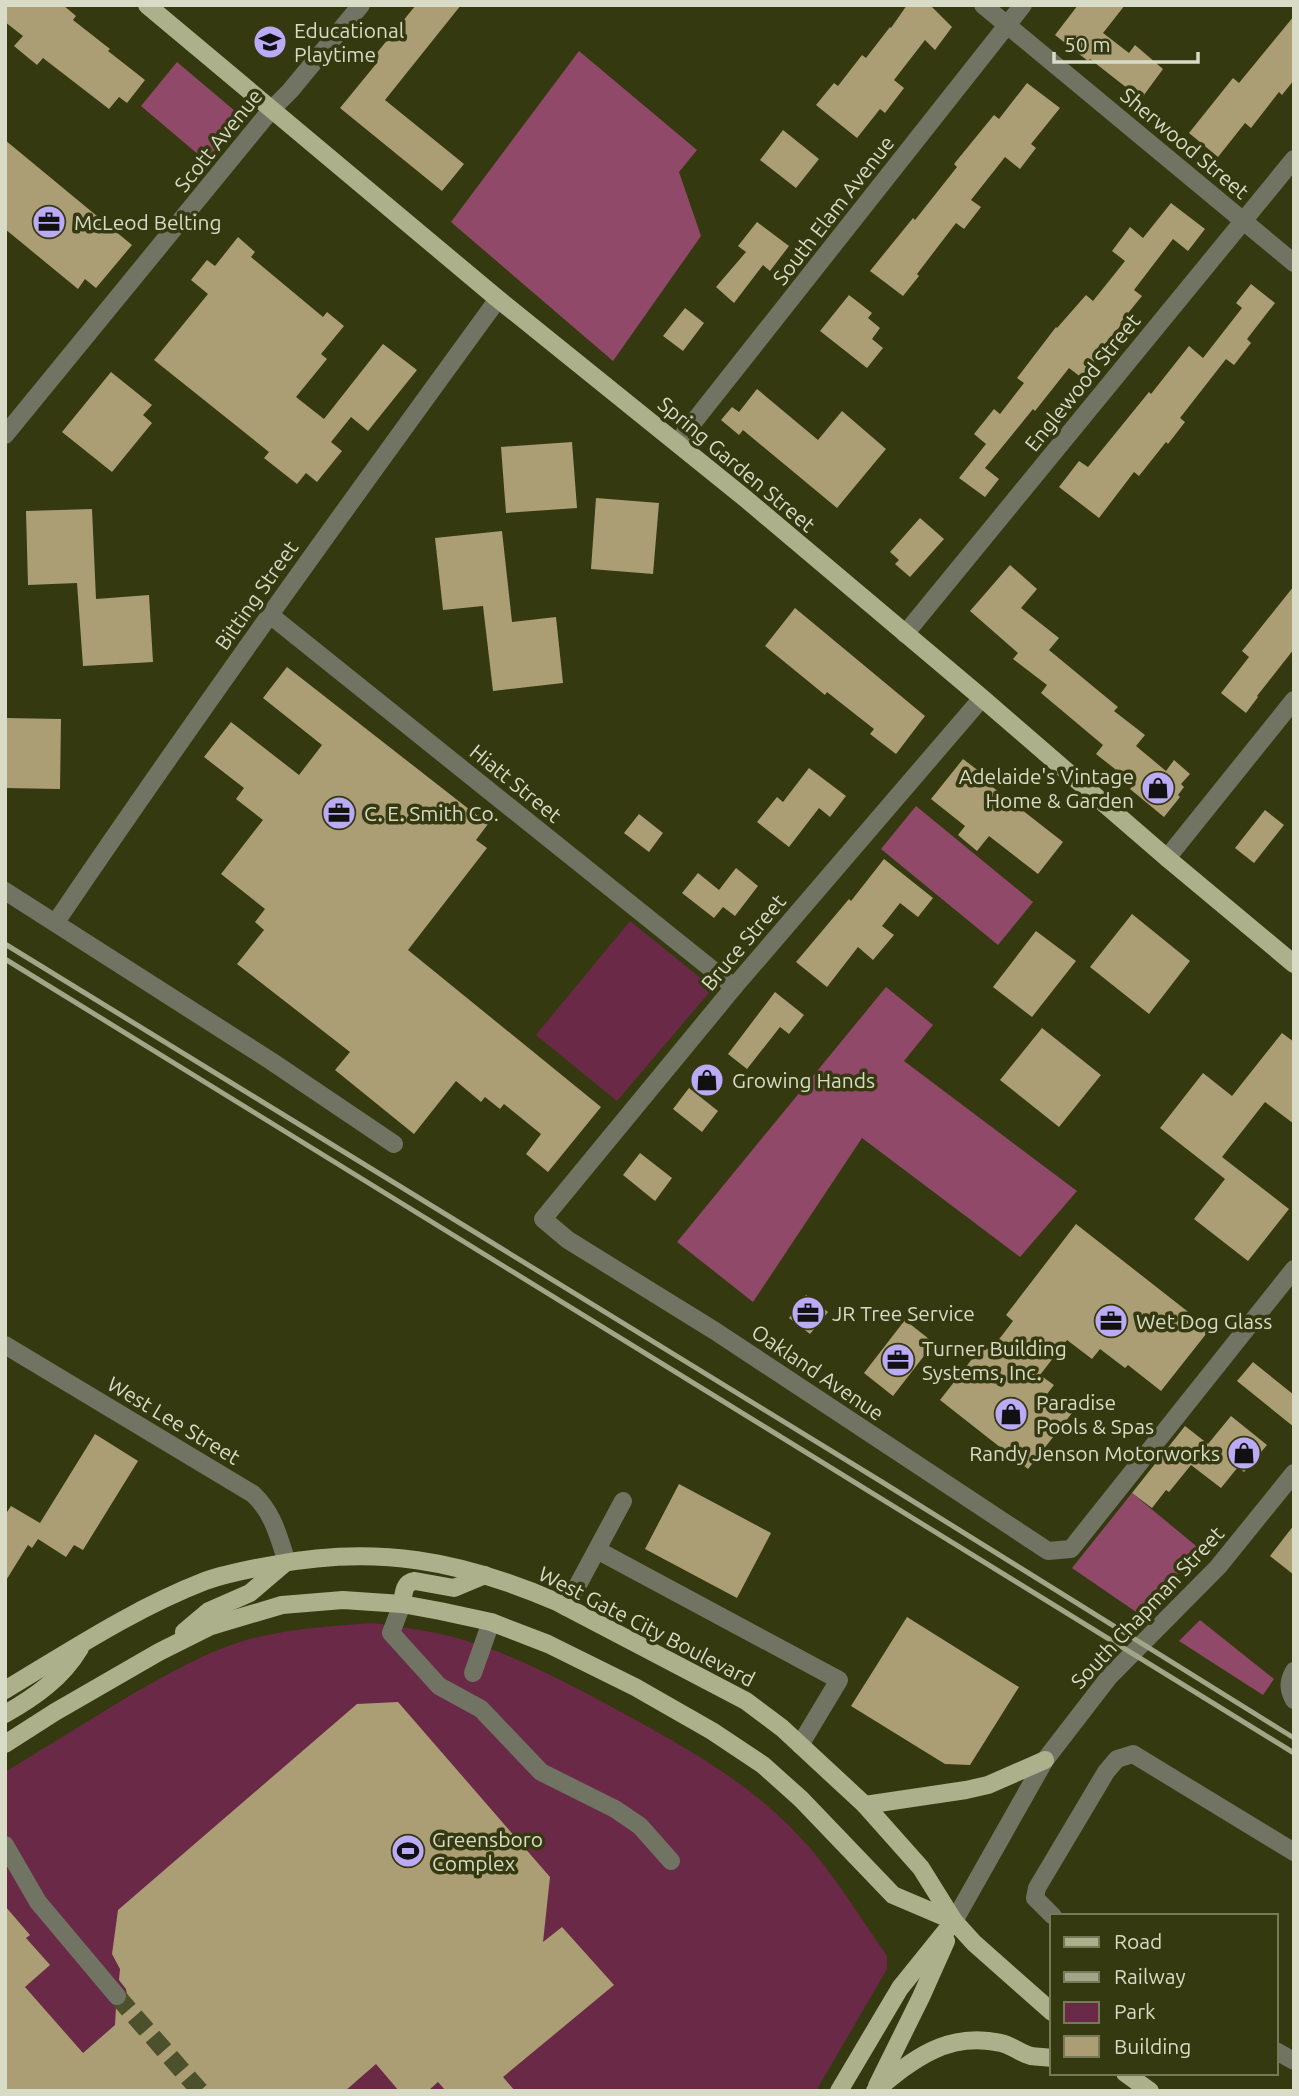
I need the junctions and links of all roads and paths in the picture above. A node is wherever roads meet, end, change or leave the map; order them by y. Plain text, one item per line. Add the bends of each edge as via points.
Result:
1 (147, 5) edge
2 (361, 5) edge
3 (983, 5) edge
4 (1023, 5) edge
5 (1006, 26) junction
6 (271, 110) junction
7 (1294, 159) edge
8 (1243, 220) junction
9 (1294, 262) edge
10 (498, 299) junction
11 (5, 435) edge
12 (677, 443) junction
13 (270, 615) junction
14 (905, 634) junction
15 (982, 698) junction
16 (1294, 700) edge
17 (1167, 858) junction
18 (5, 891) edge
19 (56, 922) junction
20 (1294, 964) edge
21 (734, 987) junction
22 (394, 1143) dead end
23 (543, 1219) joint
24 (1294, 1269) edge
25 (5, 1345) edge
26 (1294, 1473) edge
27 (624, 1501) dead end
28 (597, 1550) junction
29 (287, 1562) junction
30 (485, 1575) junction
31 (402, 1604) junction
32 (566, 1607) junction
33 (491, 1622) junction
34 (81, 1645) junction
35 (159, 1652) junction
36 (1294, 1671) edge
37 (473, 1673) dead end
38 (5, 1690) edge
39 (1291, 1696) edge
40 (5, 1713) edge
41 (5, 1744) edge
42 (800, 1745) junction
43 (1045, 1760) junction
44 (865, 1805) junction
45 (5, 1845) edge
46 (1294, 1852) edge
47 (671, 1861) dead end
48 (1051, 1914) edge
49 (954, 1922) junction
50 (117, 1996) tunnel mouth
51 (1050, 2010) edge
52 (1278, 2051) edge
53 (1050, 2058) edge
54 (1294, 2061) edge
55 (1128, 2075) edge
56 (839, 2091) edge
57 (875, 2091) edge
58 (1150, 2091) edge

1 - 6 main road, Spring Garden Street
2 - 6 street, Scott Avenue
3 - 5 street, Sherwood Street
4 - 5 street, South Elam Avenue
5 - 8 street, Sherwood Street
5 - 12 street, South Elam Avenue
6 - 10 main road, Spring Garden Street
6 - 11 street, Scott Avenue
7 - 8 street, Englewood Street
8 - 9 street, Sherwood Street
8 - 14 street, Englewood Street
10 - 12 main road, Spring Garden Street
10 - 13 street, Bitting Street
12 - 14 main road, Spring Garden Street
13 - 19 street, Bitting Street
13 - 21 street, Hiatt Street
14 - 15 main road, Spring Garden Street
15 - 17 main road, Spring Garden Street
15 - 21 street, Bruce Street
16 - 17 street
17 - 20 main road, Spring Garden Street
18 - 19 street
19 - 22 street
21 - 23 street, Bruce Street
23 - 24 street, Oakland Avenue via 568,1240 1048,1551 1071,1549
25 - 29 street, West Lee Street via 253,1494 271,1517
26 - 43 street, South Chapman Street via 1219,1567 1109,1677
27 - 28 street
28 - 32 street
28 - 42 street via 839,1680
29 - 30 main road, West Gate City Boulevard via 389,1556
29 - 34 main road, West Gate City Boulevard via 207,1580
29 - 35 main road via 250,1594 209,1611
30 - 31 main road via 454,1588 410,1582
30 - 32 main road, West Gate City Boulevard
31 - 33 main road, West Gate City Boulevard
31 - 35 main road, West Gate City Boulevard via 343,1600 282,1605 212,1626
31 - 47 street via 391,1633 439,1686 481,1709 541,1772 640,1826
32 - 42 main road, West Gate City Boulevard via 746,1701
33 - 37 street
33 - 49 main road, West Gate City Boulevard via 548,1644 712,1731 763,1765 801,1799 893,1895
34 - 38 main road, West Gate City Boulevard
34 - 40 main road via 52,1683
35 - 41 main road, West Gate City Boulevard
36 - 39 street via 1289,1682
42 - 44 main road, West Gate City Boulevard
43 - 44 main road via 988,1785
43 - 49 street, South Chapman Street
44 - 49 main road, West Gate City Boulevard via 921,1868
45 - 50 street via 38,1902
46 - 48 street via 1133,1755 1117,1759 1037,1888 1035,1898
49 - 51 main road, West Gate City Boulevard
49 - 56 main road via 900,1988
49 - 57 main road
52 - 54 street
53 - 57 main road via 1003,2043 975,2040 933,2050
55 - 58 main road

